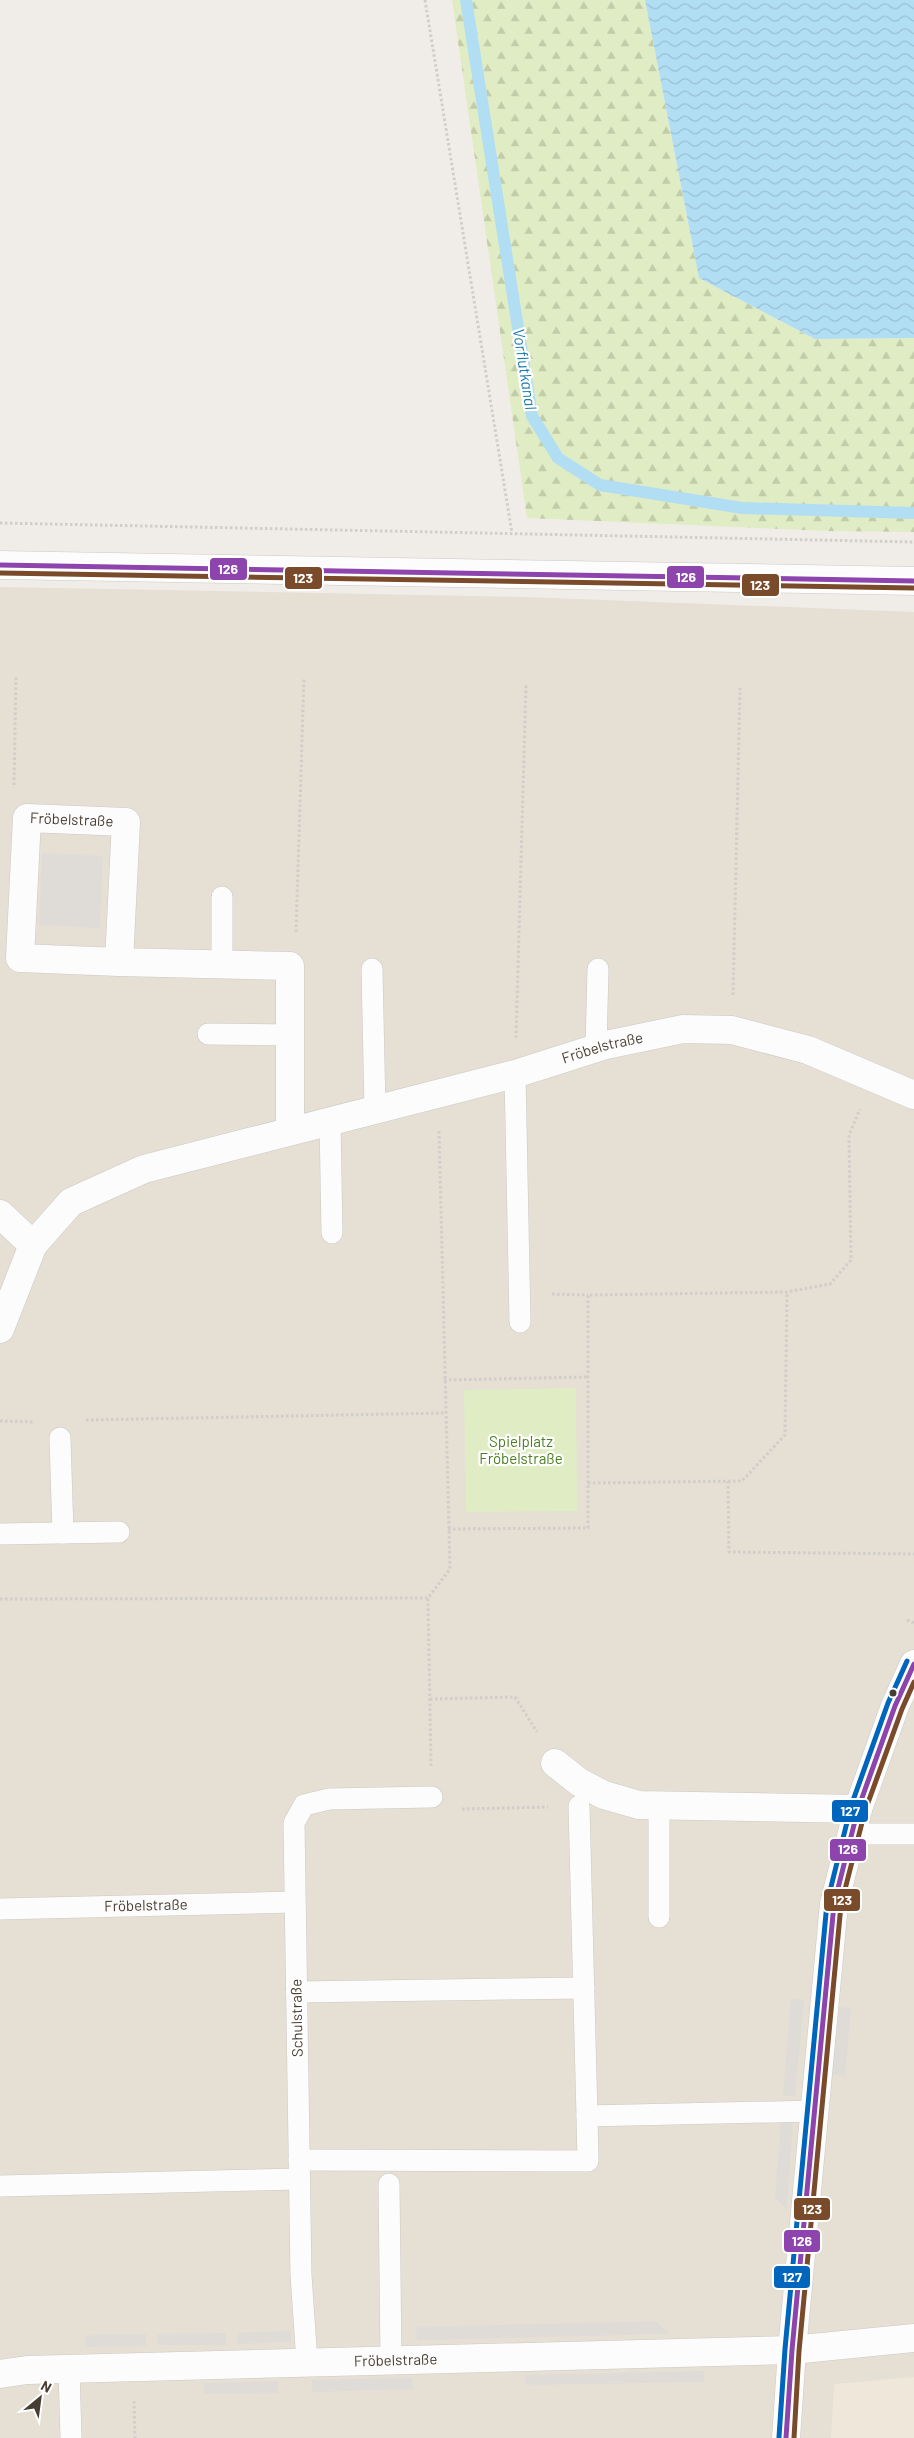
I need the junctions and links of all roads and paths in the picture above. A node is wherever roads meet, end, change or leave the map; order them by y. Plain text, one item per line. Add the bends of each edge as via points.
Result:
1 (425, 0) edge
2 (0, 523) edge
3 (512, 532) junction
4 (914, 542) edge
5 (0, 565) edge
6 (914, 581) edge
7 (16, 675) dead end
8 (304, 678) dead end
9 (526, 684) dead end
10 (740, 688) dead end
11 (27, 818) junction
12 (222, 897) dead end
13 (119, 962) junction
14 (222, 964) junction
15 (290, 966) junction
16 (372, 969) dead end
17 (598, 969) dead end
18 (732, 1030) junction
19 (208, 1034) dead end
20 (290, 1035) junction
21 (596, 1048) junction
22 (515, 1074) junction
23 (874, 1078) junction
24 (439, 1093) junction
25 (914, 1095) edge
26 (375, 1109) junction
27 (330, 1121) junction
28 (290, 1131) junction
29 (0, 1214) edge
30 (332, 1233) dead end
31 (33, 1245) junction
32 (787, 1292) junction
33 (520, 1322) dead end
34 (0, 1329) edge
35 (588, 1377) junction
36 (444, 1380) junction
37 (445, 1413) junction
38 (80, 1420) dead end
39 (0, 1421) edge
40 (43, 1422) dead end
41 (60, 1438) dead end
42 (728, 1481) junction
43 (588, 1483) junction
44 (448, 1529) junction
45 (119, 1532) dead end
46 (63, 1533) junction
47 (0, 1534) edge
48 (914, 1554) edge
49 (428, 1598) junction
50 (0, 1599) edge
51 (907, 1620) dead end
52 (914, 1623) edge
53 (914, 1664) edge
54 (430, 1699) junction
55 (555, 1763) joint
56 (432, 1797) junction
57 (659, 1805) junction
58 (579, 1806) joint
59 (854, 1822) junction
60 (914, 1834) edge
61 (294, 1902) junction
62 (0, 1909) edge
63 (659, 1917) dead end
64 (584, 1988) junction
65 (296, 1992) junction
66 (814, 2111) junction
67 (587, 2116) junction
68 (299, 2170) junction
69 (389, 2184) dead end
70 (0, 2186) edge
71 (914, 2338) edge
72 (792, 2350) junction
73 (391, 2360) junction
74 (307, 2362) junction
75 (69, 2369) junction
76 (0, 2374) edge
77 (71, 2438) edge
78 (786, 2438) edge

1 - 3 path
2 - 3 path
3 - 4 path
5 - 6 street
7 - 11 path via 14,800
8 - 15 path via 296,942
9 - 22 path
10 - 18 path
11 - 13 street, Fröbelstraße via 20,958
11 - 13 street, Fröbelstraße via 126,822
12 - 14 lane
13 - 14 street, Fröbelstraße
14 - 15 street, Fröbelstraße
15 - 20 street
16 - 26 lane
17 - 21 lane
18 - 21 street, Fröbelstraße via 683,1029
18 - 23 street, Fröbelstraße via 808,1050
19 - 20 lane
20 - 28 street
21 - 22 street, Fröbelstraße
22 - 24 street, Fröbelstraße
22 - 33 lane
23 - 25 street, Fröbelstraße
23 - 32 path via 849,1135 851,1260 830,1284
24 - 26 street, Fröbelstraße
24 - 36 path
26 - 27 street, Fröbelstraße
27 - 28 street, Fröbelstraße
27 - 30 lane
28 - 31 street, Fröbelstraße via 144,1169 71,1202
29 - 31 street
31 - 34 street, Fröbelstraße
32 - 35 path via 588,1295
32 - 42 path via 785,1435 742,1481
35 - 36 path
35 - 43 path
36 - 37 path
37 - 38 path
37 - 44 path
39 - 40 path
41 - 46 lane
42 - 43 path
42 - 48 path via 729,1552
43 - 44 path via 588,1528
44 - 49 path via 450,1569
45 - 46 lane
46 - 47 lane
49 - 50 path
49 - 54 path
51 - 52 path
53 - 59 street via 892,1714
54 - 55 path via 516,1697
54 - 56 path
55 - 57 street via 579,1782 604,1794 639,1805
56 - 58 path via 435,1810
56 - 61 lane, Schulstraße via 329,1799 304,1804 294,1823
57 - 59 street
57 - 63 lane
58 - 64 lane
59 - 60 lane
59 - 66 street via 834,1904
61 - 62 lane, Fröbelstraße
61 - 65 lane, Schulstraße
64 - 65 lane
64 - 67 lane
65 - 68 lane, Schulstraße
66 - 67 lane
66 - 72 street
67 - 68 lane via 588,2161
68 - 70 lane
68 - 74 lane, Schulstraße
69 - 73 lane
71 - 72 street, Fröbelstraße
72 - 73 street, Fröbelstraße
72 - 78 street
73 - 74 street, Fröbelstraße
74 - 75 street, Fröbelstraße
75 - 76 street, Fröbelstraße
75 - 77 lane

